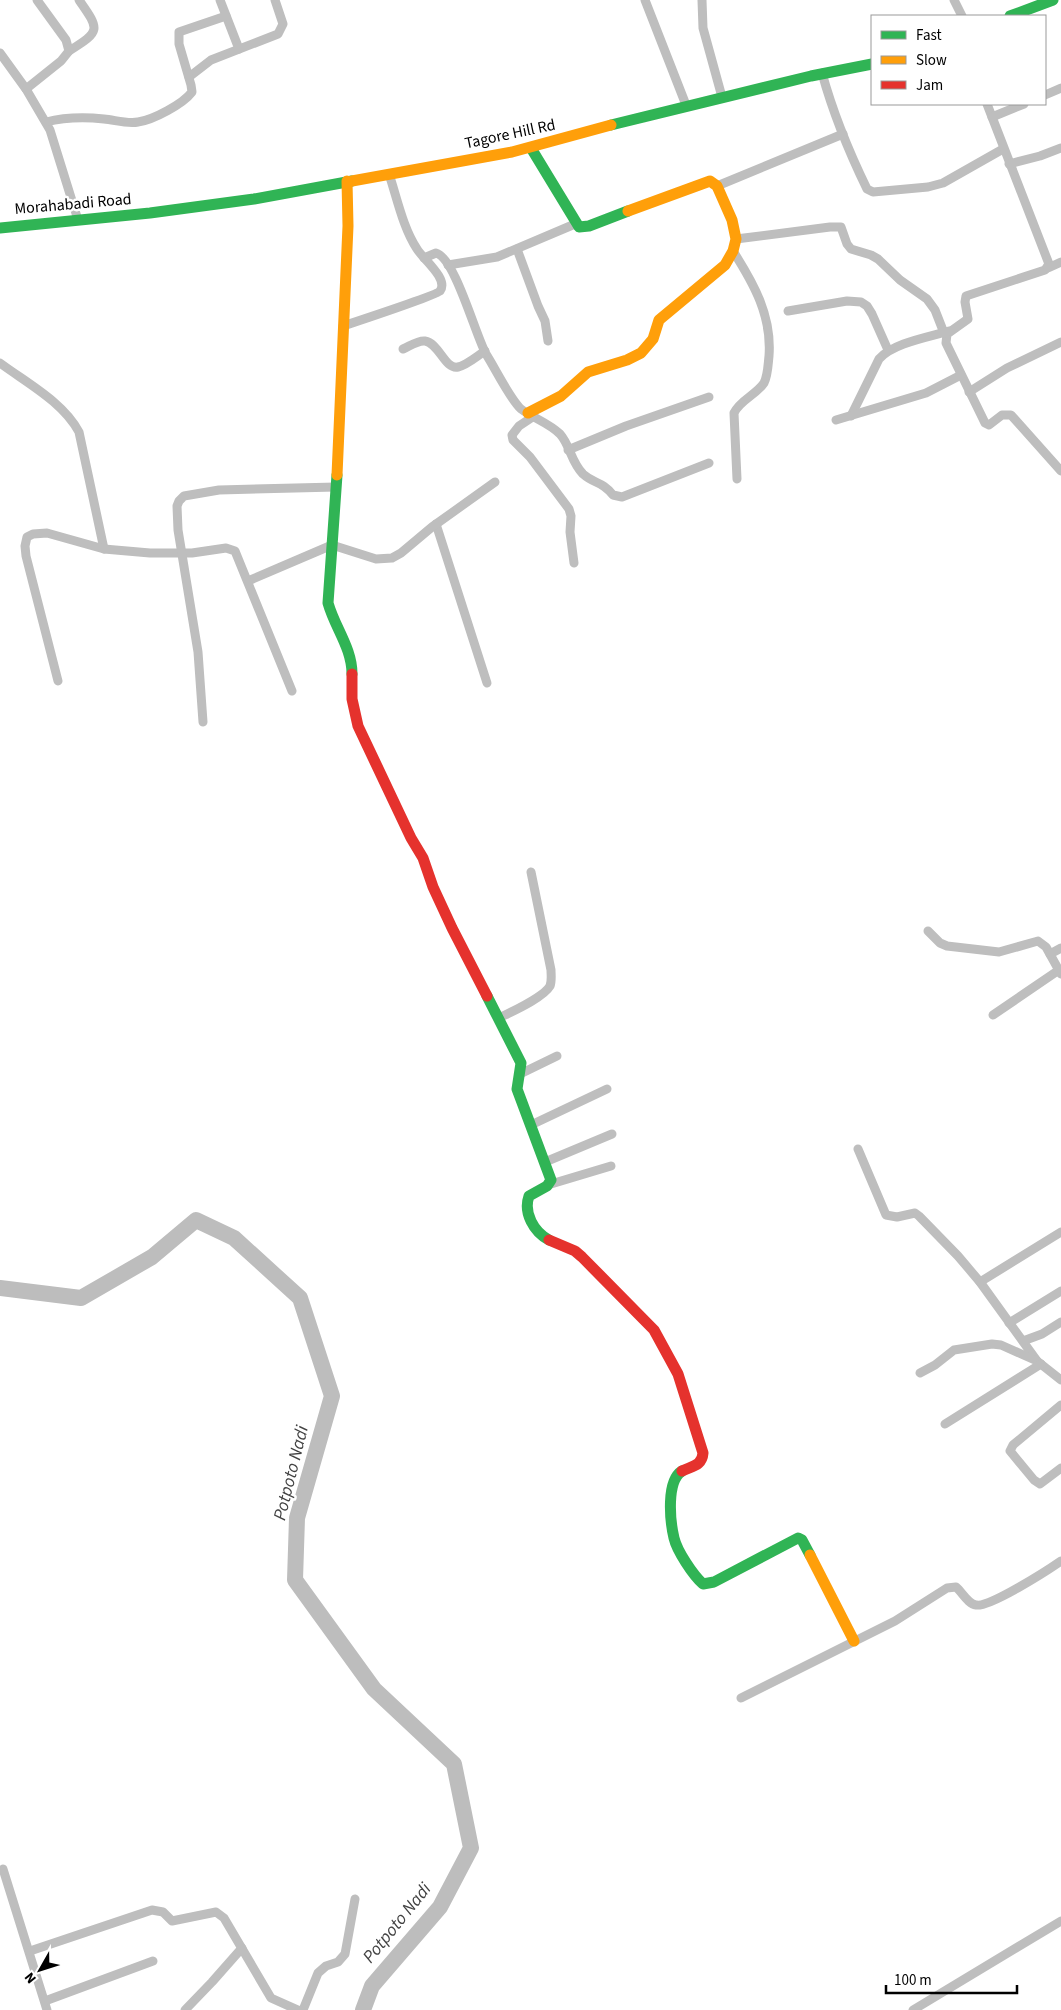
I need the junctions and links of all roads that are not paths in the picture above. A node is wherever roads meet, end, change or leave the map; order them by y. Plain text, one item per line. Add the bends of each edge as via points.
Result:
1 (37, 0) edge
2 (79, 0) edge
3 (220, 0) edge
4 (275, 0) edge
5 (646, 0) edge
6 (702, 0) edge
7 (954, 0) edge
8 (1052, 0) edge
9 (1035, 3) edge
10 (962, 15) edge
11 (1012, 15) edge
12 (226, 16) junction
13 (239, 49) junction
14 (69, 50) junction
15 (1, 56) edge
16 (871, 64) edge
17 (822, 73) junction
18 (189, 77) junction
19 (26, 88) junction
20 (1061, 88) edge
21 (1046, 95) edge
22 (722, 97) junction
23 (986, 105) edge
24 (1022, 105) edge
25 (686, 106) junction
26 (992, 117) junction
27 (46, 122) junction
28 (843, 134) junction
29 (531, 148) junction
30 (1061, 148) edge
31 (1003, 149) junction
32 (1009, 164) junction
33 (389, 174) junction
34 (347, 181) junction
35 (717, 186) junction
36 (150, 213) joint
37 (78, 220) junction
38 (575, 224) junction
39 (0, 228) edge
40 (736, 239) junction
41 (517, 249) junction
42 (733, 251) junction
43 (424, 258) junction
44 (1061, 262) edge
45 (448, 265) junction
46 (1048, 268) junction
47 (788, 311) dead end
48 (342, 330) junction
49 (948, 332) junction
50 (548, 341) dead end
51 (1061, 342) edge
52 (403, 349) dead end
53 (888, 350) junction
54 (484, 351) junction
55 (0, 362) edge
56 (961, 375) junction
57 (969, 392) junction
58 (709, 397) dead end
59 (531, 414) junction
60 (851, 416) junction
61 (836, 420) dead end
62 (568, 450) junction
63 (709, 463) dead end
64 (1061, 471) edge
65 (738, 479) dead end
66 (495, 482) dead end
67 (336, 486) junction
68 (436, 524) junction
69 (332, 544) junction
70 (104, 548) junction
71 (181, 553) junction
72 (574, 564) dead end
73 (248, 581) junction
74 (58, 682) dead end
75 (487, 683) dead end
76 (292, 691) dead end
77 (203, 722) dead end
78 (531, 872) dead end
79 (928, 931) dead end
80 (1061, 948) edge
81 (1050, 954) junction
82 (1060, 972) edge
83 (993, 1014) dead end
84 (498, 1018) junction
85 (557, 1056) dead end
86 (520, 1074) junction
87 (607, 1089) dead end
88 (531, 1126) junction
89 (612, 1134) dead end
90 (858, 1149) dead end
91 (545, 1162) junction
92 (611, 1166) dead end
93 (550, 1184) junction
94 (1061, 1232) edge
95 (980, 1282) junction
96 (1061, 1291) edge
97 (1061, 1322) edge
98 (1009, 1323) junction
99 (1023, 1341) junction
100 (1039, 1363) junction
101 (920, 1373) dead end
102 (1061, 1380) edge
103 (1061, 1405) edge
104 (945, 1424) dead end
105 (1061, 1468) edge
106 (1061, 1561) edge
107 (854, 1641) junction
108 (741, 1698) dead end
109 (3, 1869) dead end
110 (355, 1899) dead end
111 (1061, 1921) edge
112 (242, 1948) junction
113 (30, 1951) junction
114 (153, 1961) dead end
115 (197, 1998) junction
116 (46, 2006) edge
117 (184, 2010) edge
118 (196, 2010) edge
119 (298, 2010) edge
120 (303, 2010) edge
121 (913, 2010) edge

1 - 14 street via 66,40
2 - 14 street via 95,29 89,38
3 - 12 street
4 - 13 street via 284,24 282,30
5 - 25 street
6 - 22 street via 703,28
7 - 10 street
8 - 9 street
9 - 11 street
12 - 13 street
12 - 18 street via 179,32 179,44
13 - 18 street via 212,60
14 - 19 street
15 - 19 street
16 - 17 street, Tagore Hill Rd
17 - 22 street, Tagore Hill Rd
17 - 28 street
18 - 27 street via 192,92 188,96 145,120 66,117
19 - 27 street
20 - 21 street
22 - 25 street, Tagore Hill Rd
23 - 26 street
24 - 26 street
25 - 29 street, Tagore Hill Rd
26 - 31 street
27 - 37 street
28 - 31 street via 868,188 873,192 943,183
28 - 35 street
29 - 33 street, Tagore Hill Rd
29 - 38 street
30 - 32 street
31 - 32 street
32 - 46 street via 1047,254
33 - 34 street, Tagore Hill Rd
33 - 43 street via 410,234
34 - 36 street, Tagore Hill Rd via 254,199
34 - 48 street via 348,235
35 - 38 street via 710,181 705,182 589,226 579,228
35 - 40 street via 732,220
36 - 37 street, Morahabadi Road
37 - 39 street, Morahabadi Road
38 - 41 street
40 - 42 street
40 - 49 street via 841,227 851,249 878,259 927,299
41 - 45 street via 488,259
41 - 50 street via 547,328
42 - 59 street via 725,265 659,320 656,337 638,355 587,372 560,396
42 - 65 street via 760,296 770,349 764,382 734,413
43 - 45 street via 436,253
43 - 48 street via 441,278 440,291
44 - 46 street
45 - 54 street
46 - 49 street via 970,294 964,299 968,319
47 - 53 street via 847,301 861,302 872,314
48 - 67 street
49 - 53 street
49 - 56 street via 945,338
51 - 57 street via 1007,368
52 - 54 street via 417,342 430,343 455,368
53 - 60 street via 879,359
54 - 59 street via 514,401
55 - 70 street via 73,420 79,432
56 - 57 street
56 - 60 street via 926,393
57 - 64 street via 985,423 989,425 1002,415 1011,415
58 - 62 street
59 - 62 street via 560,434
59 - 72 street via 515,430 513,440 569,509
60 - 61 street
62 - 63 street via 583,474 605,486 617,498
66 - 68 street
67 - 69 street
67 - 71 street via 240,488 184,496 177,506
68 - 69 street via 392,558 376,558
68 - 75 street
69 - 73 street
69 - 84 street via 328,603 348,647 352,664 352,699 358,726 423,858 452,928
70 - 71 street
70 - 74 street via 48,533 27,537 26,556
71 - 73 street via 230,548 238,555
71 - 77 street via 198,652
73 - 76 street
78 - 84 street via 552,980 542,994
79 - 81 street via 947,946 999,952 1038,941
80 - 81 street
81 - 82 street
82 - 83 street
84 - 86 street via 521,1063
85 - 86 street
86 - 88 street via 517,1089
87 - 88 street
88 - 91 street
89 - 91 street
90 - 95 street via 886,1215 897,1218 915,1213
91 - 93 street
92 - 93 street
93 - 107 street via 533,1192 528,1199 533,1228 542,1237 577,1253 638,1311 662,1341 676,1371 703,1453 700,1464 678,1473 670,1491 674,1539 695,1576 703,1584 714,1582 798,1538 802,1540
94 - 95 street
95 - 98 street
96 - 98 street
97 - 99 street
98 - 99 street
99 - 100 street
100 - 101 street via 1001,1345 980,1345 954,1350
100 - 102 street
100 - 104 street
103 - 105 street via 1010,1451 1040,1484
106 - 107 street via 998,1599 980,1606 972,1604 956,1587 947,1588 895,1621
107 - 108 street
109 - 113 street
110 - 120 street via 345,1954 338,1962 318,1973
111 - 121 street
112 - 113 street via 219,1914 212,1912 172,1921 163,1912 152,1910
112 - 115 street
112 - 119 street via 271,1998
113 - 116 street
114 - 116 street
115 - 117 street
115 - 118 street

